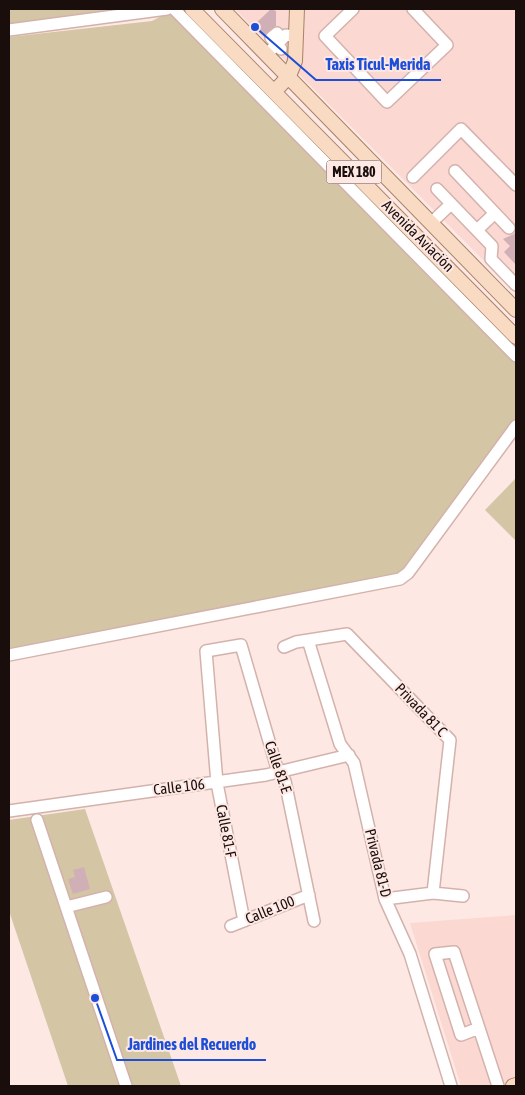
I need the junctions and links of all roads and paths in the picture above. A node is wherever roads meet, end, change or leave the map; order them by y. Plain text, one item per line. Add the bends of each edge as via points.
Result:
1 (167, 9) edge
2 (174, 9) edge
3 (192, 9) edge
4 (222, 9) edge
5 (297, 9) edge
6 (353, 9) edge
7 (413, 9) edge
8 (9, 30) edge
9 (280, 44) junction
10 (289, 76) junction
11 (274, 92) junction
12 (455, 171) dead end
13 (413, 176) dead end
14 (516, 185) edge
15 (437, 189) dead end
16 (451, 204) junction
17 (495, 213) junction
18 (431, 223) junction
19 (509, 228) dead end
20 (477, 230) junction
21 (516, 285) edge
22 (516, 310) edge
23 (516, 337) edge
24 (516, 356) edge
25 (516, 426) edge
26 (308, 640) junction
27 (284, 647) dead end
28 (206, 651) joint
29 (9, 656) edge
30 (349, 755) junction
31 (281, 772) junction
32 (216, 783) junction
33 (9, 811) edge
34 (37, 820) dead end
35 (433, 893) junction
36 (309, 895) junction
37 (463, 896) dead end
38 (106, 897) dead end
39 (385, 899) junction
40 (66, 908) junction
41 (244, 921) junction
42 (314, 921) dead end
43 (231, 926) dead end
44 (479, 1028) junction
45 (126, 1086) edge
46 (451, 1086) edge
47 (498, 1086) edge

1 - 8 street
2 - 24 street
3 - 11 main road, Avenida Aviación / MEX 180
4 - 9 main road, Avenida Aviación / MEX 180
5 - 9 main road
6 - 7 street via 325,36 388,102 447,45
9 - 10 main road, Avenida Aviación / MEX 180
9 - 10 main road via 295,61
10 - 11 main road
10 - 18 main road, Avenida Aviación / MEX 180
11 - 23 main road, Avenida Aviación / MEX 180
12 - 17 street
13 - 14 street via 461,129
15 - 16 street
16 - 18 street
16 - 20 street
17 - 19 street
17 - 20 street
18 - 22 main road, Avenida Aviación / MEX 180
20 - 21 street via 492,246 491,259
25 - 29 street via 400,580
26 - 27 street
26 - 30 street, Privada 81-D via 340,744
26 - 35 street, Privada 81 C via 347,634 450,740
28 - 31 street, Calle 81-E via 241,645 276,765
28 - 32 street, Calle 81-F
30 - 31 street, Calle 106
30 - 39 street, Privada 81-D via 354,764
31 - 32 street, Calle 106
31 - 36 street, Calle 81-E via 286,781
32 - 33 street, Calle 106
32 - 41 street, Calle 81-F
34 - 40 street
35 - 37 street
35 - 39 street
36 - 41 street, Calle 100
36 - 42 street, Calle 81-E
38 - 40 street
39 - 46 street, Privada 81-D via 410,954
40 - 45 street
41 - 43 street, Calle 100
44 - 44 street via 460,1034 435,954 454,952
44 - 47 street

